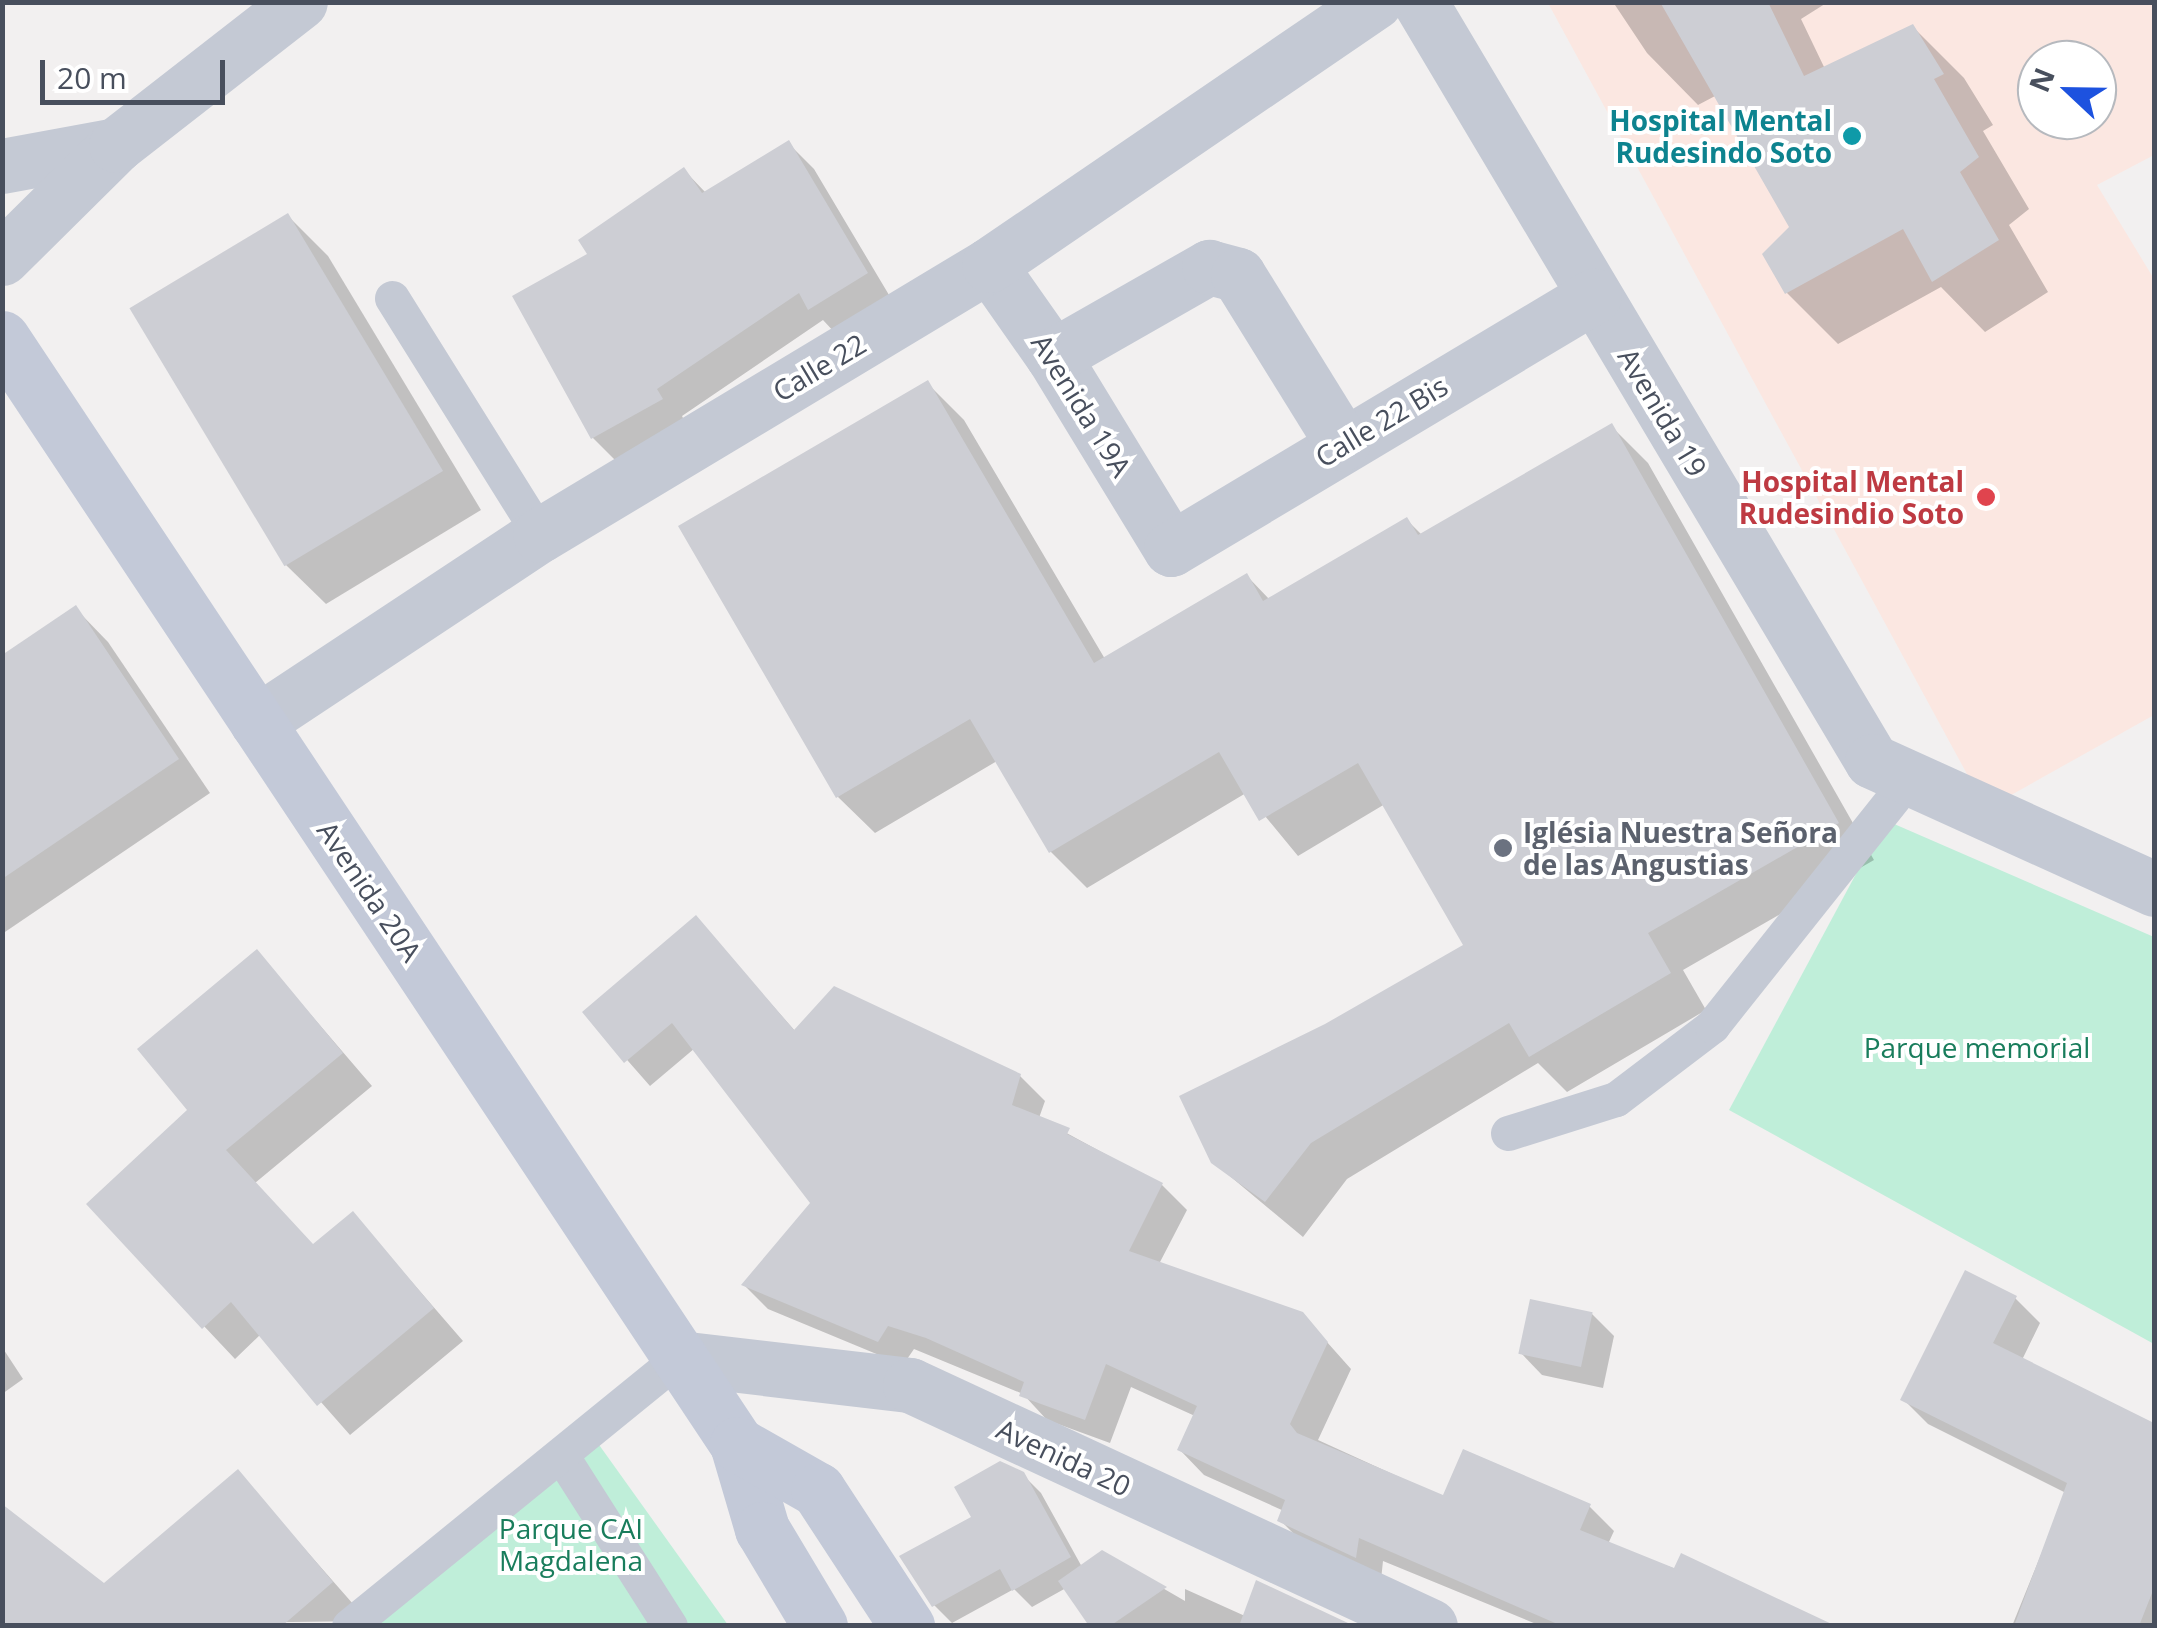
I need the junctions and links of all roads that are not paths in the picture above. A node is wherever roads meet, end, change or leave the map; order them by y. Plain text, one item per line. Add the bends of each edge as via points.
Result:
1 (300, 2) edge
2 (1375, 2) edge
3 (1420, 2) edge
4 (251, 20) edge
5 (116, 144) junction
6 (2, 166) edge
7 (2, 258) edge
8 (988, 265) junction
9 (1594, 296) junction
10 (392, 298) dead end
11 (2, 338) edge
12 (1053, 356) junction
13 (1342, 443) junction
14 (540, 536) junction
15 (1171, 548) joint
16 (257, 722) junction
17 (1906, 782) junction
18 (2154, 889) edge
19 (1508, 1133) dead end
20 (679, 1358) junction
21 (737, 1444) junction
22 (561, 1454) junction
23 (348, 1626) edge
24 (670, 1626) edge
25 (820, 1626) edge
26 (907, 1626) edge
27 (1430, 1626) edge

1 - 4 street
2 - 8 street, Calle 22
3 - 9 street, Avenida 19
4 - 5 street
5 - 6 street
5 - 7 street
8 - 12 street, Avenida 19A
8 - 14 street, Calle 22
9 - 13 street, Calle 22 Bis
9 - 17 street, Avenida 19 via 1872,762
10 - 14 lane
11 - 16 main road, Avenida 20A
12 - 13 street via 1209,267 1238,274
12 - 15 street, Avenida 19A
13 - 15 street, Calle 22 Bis
14 - 16 street, Calle 22
16 - 20 main road, Avenida 20A
17 - 18 street, Avenida 19
17 - 19 lane via 1712,1026 1616,1099
20 - 21 main road, Avenida 20A
20 - 22 lane
20 - 27 street, Avenida 20 via 910,1386
21 - 25 main road, Avenida 20A via 762,1529
21 - 26 main road, Avenida 20A via 818,1490
22 - 23 lane
22 - 24 lane

